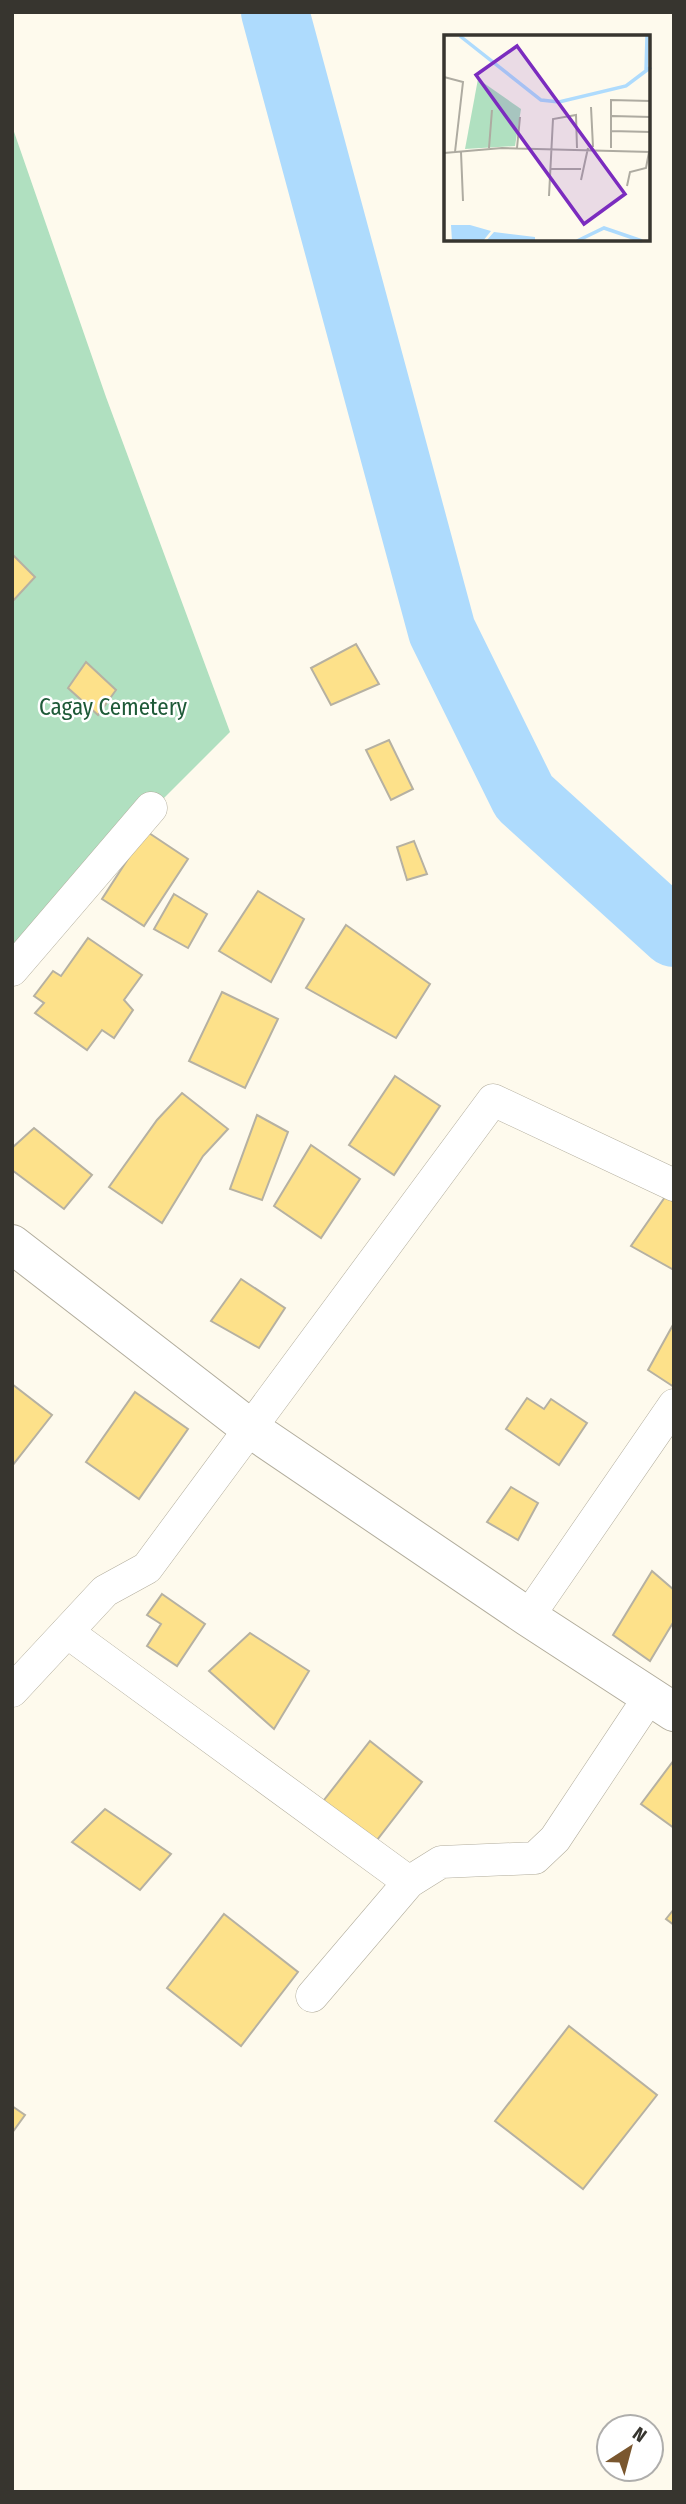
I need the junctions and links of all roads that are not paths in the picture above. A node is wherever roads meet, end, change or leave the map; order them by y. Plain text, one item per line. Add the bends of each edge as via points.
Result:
1 (151, 808) dead end
2 (12, 970) edge
3 (674, 1185) edge
4 (12, 1244) edge
5 (674, 1405) edge
6 (251, 1429) junction
7 (528, 1617) junction
8 (67, 1632) junction
9 (12, 1691) edge
10 (662, 1704) edge
11 (409, 1882) junction
12 (312, 1996) dead end

1 - 2 street
3 - 6 street via 493,1100
4 - 6 street
5 - 7 street
6 - 7 street
6 - 8 street via 147,1568 105,1591
7 - 10 street
8 - 9 street
8 - 11 street
10 - 11 street via 535,1858 441,1862
11 - 12 street

